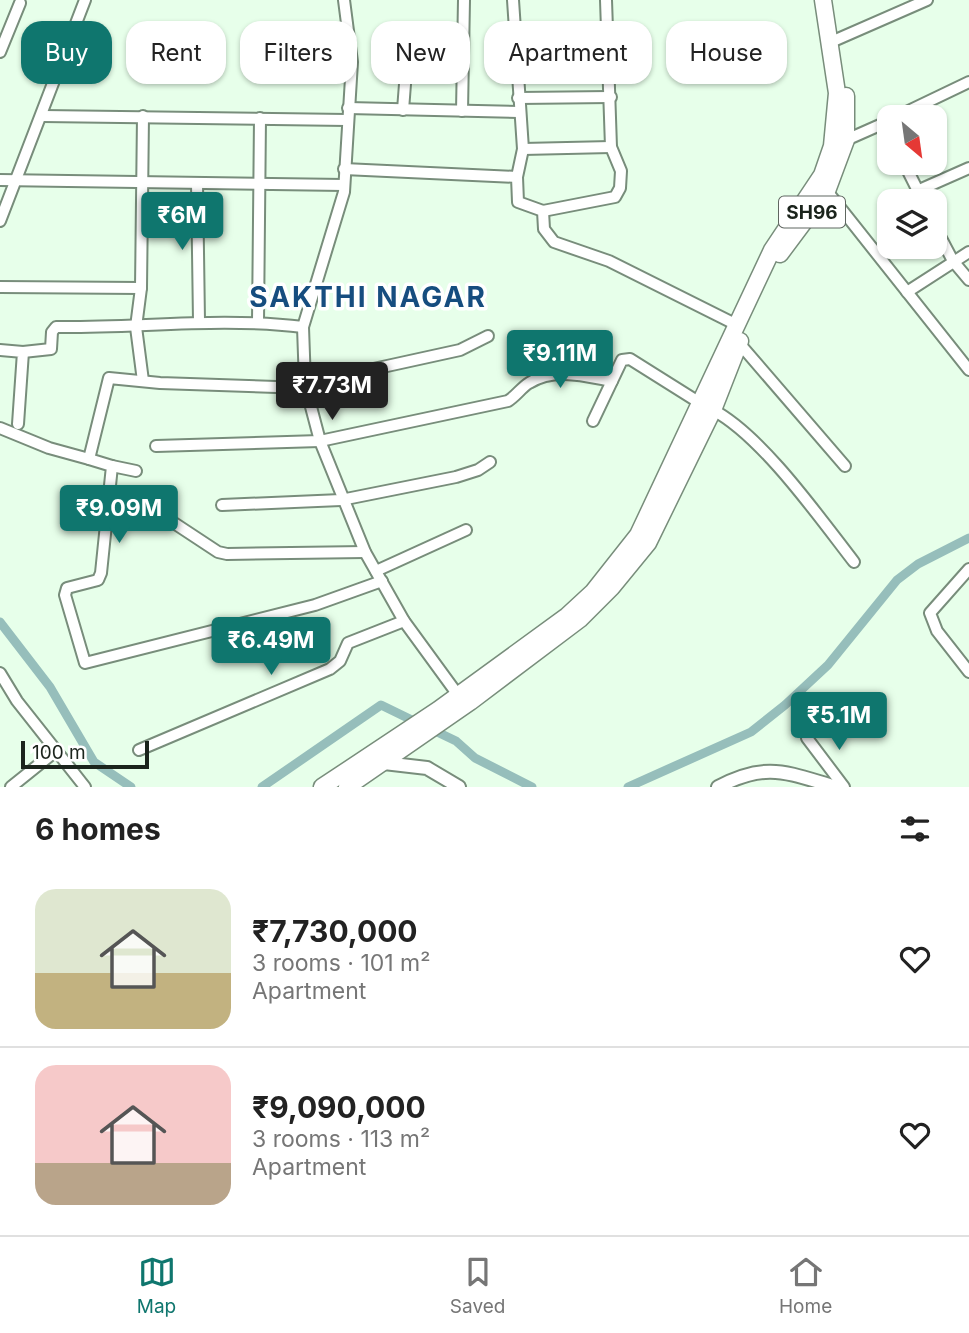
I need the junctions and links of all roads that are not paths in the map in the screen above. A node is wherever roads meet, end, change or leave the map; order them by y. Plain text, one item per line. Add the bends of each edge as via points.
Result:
1 (85, 0) edge
2 (344, 0) edge
3 (464, 0) edge
4 (513, 0) edge
5 (606, 0) edge
6 (823, 0) edge
7 (831, 0) edge
8 (927, 0) edge
9 (20, 3) dead end
10 (834, 41) junction
11 (0, 52) edge
12 (969, 82) edge
13 (405, 84) edge
14 (611, 97) junction
15 (518, 98) junction
16 (921, 105) edge
17 (348, 108) junction
18 (403, 110) junction
19 (462, 111) junction
20 (519, 111) junction
21 (43, 116) junction
22 (144, 116) junction
23 (260, 118) junction
24 (347, 120) junction
25 (877, 129) edge
26 (846, 140) junction
27 (611, 147) junction
28 (523, 149) junction
29 (969, 168) edge
30 (344, 169) junction
31 (517, 177) junction
32 (0, 180) edge
33 (17, 180) junction
34 (144, 182) junction
35 (197, 183) junction
36 (260, 184) junction
37 (344, 185) junction
38 (932, 189) edge
39 (827, 191) junction
40 (543, 211) junction
41 (0, 221) edge
42 (947, 250) edge
43 (969, 252) edge
44 (953, 261) junction
45 (969, 280) edge
46 (0, 287) edge
47 (141, 288) junction
48 (907, 292) junction
49 (199, 321) junction
50 (258, 322) junction
51 (737, 326) junction
52 (135, 327) junction
53 (303, 327) junction
54 (488, 335) dead end
55 (739, 343) junction
56 (0, 350) edge
57 (23, 352) junction
58 (969, 370) edge
59 (143, 381) junction
60 (612, 381) junction
61 (306, 386) junction
62 (706, 407) junction
63 (593, 421) dead end
64 (18, 424) dead end
65 (0, 428) edge
66 (320, 441) junction
67 (156, 446) dead end
68 (89, 459) junction
69 (490, 462) dead end
70 (112, 466) junction
71 (845, 467) dead end
72 (136, 471) dead end
73 (341, 500) junction
74 (222, 505) dead end
75 (174, 523) dead end
76 (466, 530) dead end
77 (634, 550) junction
78 (365, 552) junction
79 (854, 562) dead end
80 (969, 569) edge
81 (379, 576) junction
82 (404, 621) junction
83 (969, 672) edge
84 (0, 673) edge
85 (458, 695) junction
86 (443, 714) junction
87 (807, 738) dead end
88 (57, 750) junction
89 (139, 750) dead end
90 (378, 759) junction
91 (11, 787) edge
92 (85, 787) edge
93 (322, 787) edge
94 (347, 787) edge
95 (458, 787) edge
96 (719, 787) edge
97 (836, 787) edge
98 (844, 787) edge

1 - 21 street
2 - 17 street via 352,62
3 - 19 street
4 - 15 street
5 - 14 street
6 - 10 main road, SH96
7 - 10 main road, SH96
8 - 10 street
9 - 11 street
10 - 26 main road, SH96 via 846,81
10 - 51 main road, SH96 via 837,93 832,146 822,175 772,250
12 - 16 street
13 - 18 street
14 - 15 street
14 - 27 street
15 - 20 street
17 - 18 street
17 - 24 street
18 - 19 street
19 - 20 street
20 - 28 street
21 - 22 street
21 - 33 street
22 - 23 street
22 - 34 street
23 - 24 street
23 - 36 street
24 - 30 street
25 - 26 street
26 - 39 main road, SH96
27 - 28 street
27 - 40 street via 621,171 615,197
28 - 31 street
29 - 38 street
30 - 31 street
30 - 37 street
31 - 40 street via 518,202
32 - 33 street
33 - 34 street
33 - 41 street
34 - 35 street
34 - 47 street
35 - 36 street
35 - 49 street
36 - 37 street
36 - 50 street
37 - 53 street
39 - 48 street
39 - 55 main road, SH96 via 781,253
40 - 51 street via 544,229 554,242 609,261
42 - 44 street
43 - 44 street
44 - 45 street
44 - 48 street
46 - 47 street
47 - 52 street
48 - 58 street
49 - 50 street
49 - 52 street
50 - 53 street
51 - 62 main road, SH96
52 - 57 street via 56,327 51,349
52 - 59 street
53 - 61 street
54 - 61 street via 460,350
55 - 62 main road, SH96
55 - 71 street
56 - 57 street
57 - 64 street
59 - 61 street
59 - 68 street via 109,378
60 - 62 street via 622,360 630,359
60 - 63 street
60 - 66 street via 566,373 541,377 508,401
61 - 66 street
62 - 77 main road, SH96 via 648,543
62 - 79 street via 733,421 802,494
65 - 68 street
66 - 67 street
66 - 73 street
68 - 70 street
69 - 73 street via 456,477
70 - 72 street
70 - 81 street via 101,573 98,580 68,588 65,595 85,663 315,605
73 - 74 street
73 - 78 street
75 - 78 street via 227,554
76 - 81 street
77 - 85 main road, SH96 via 576,608
77 - 86 main road, SH96 via 580,619
78 - 81 street
80 - 83 street via 930,613 937,631
81 - 82 street
82 - 85 street
82 - 89 street via 348,643 340,661 330,669
84 - 88 street
85 - 86 main road, SH96
86 - 90 main road, SH96
87 - 98 street
88 - 91 street
88 - 92 street
90 - 93 main road, SH96
90 - 94 main road, SH96
90 - 95 street via 427,768
96 - 97 street via 742,775 773,769

